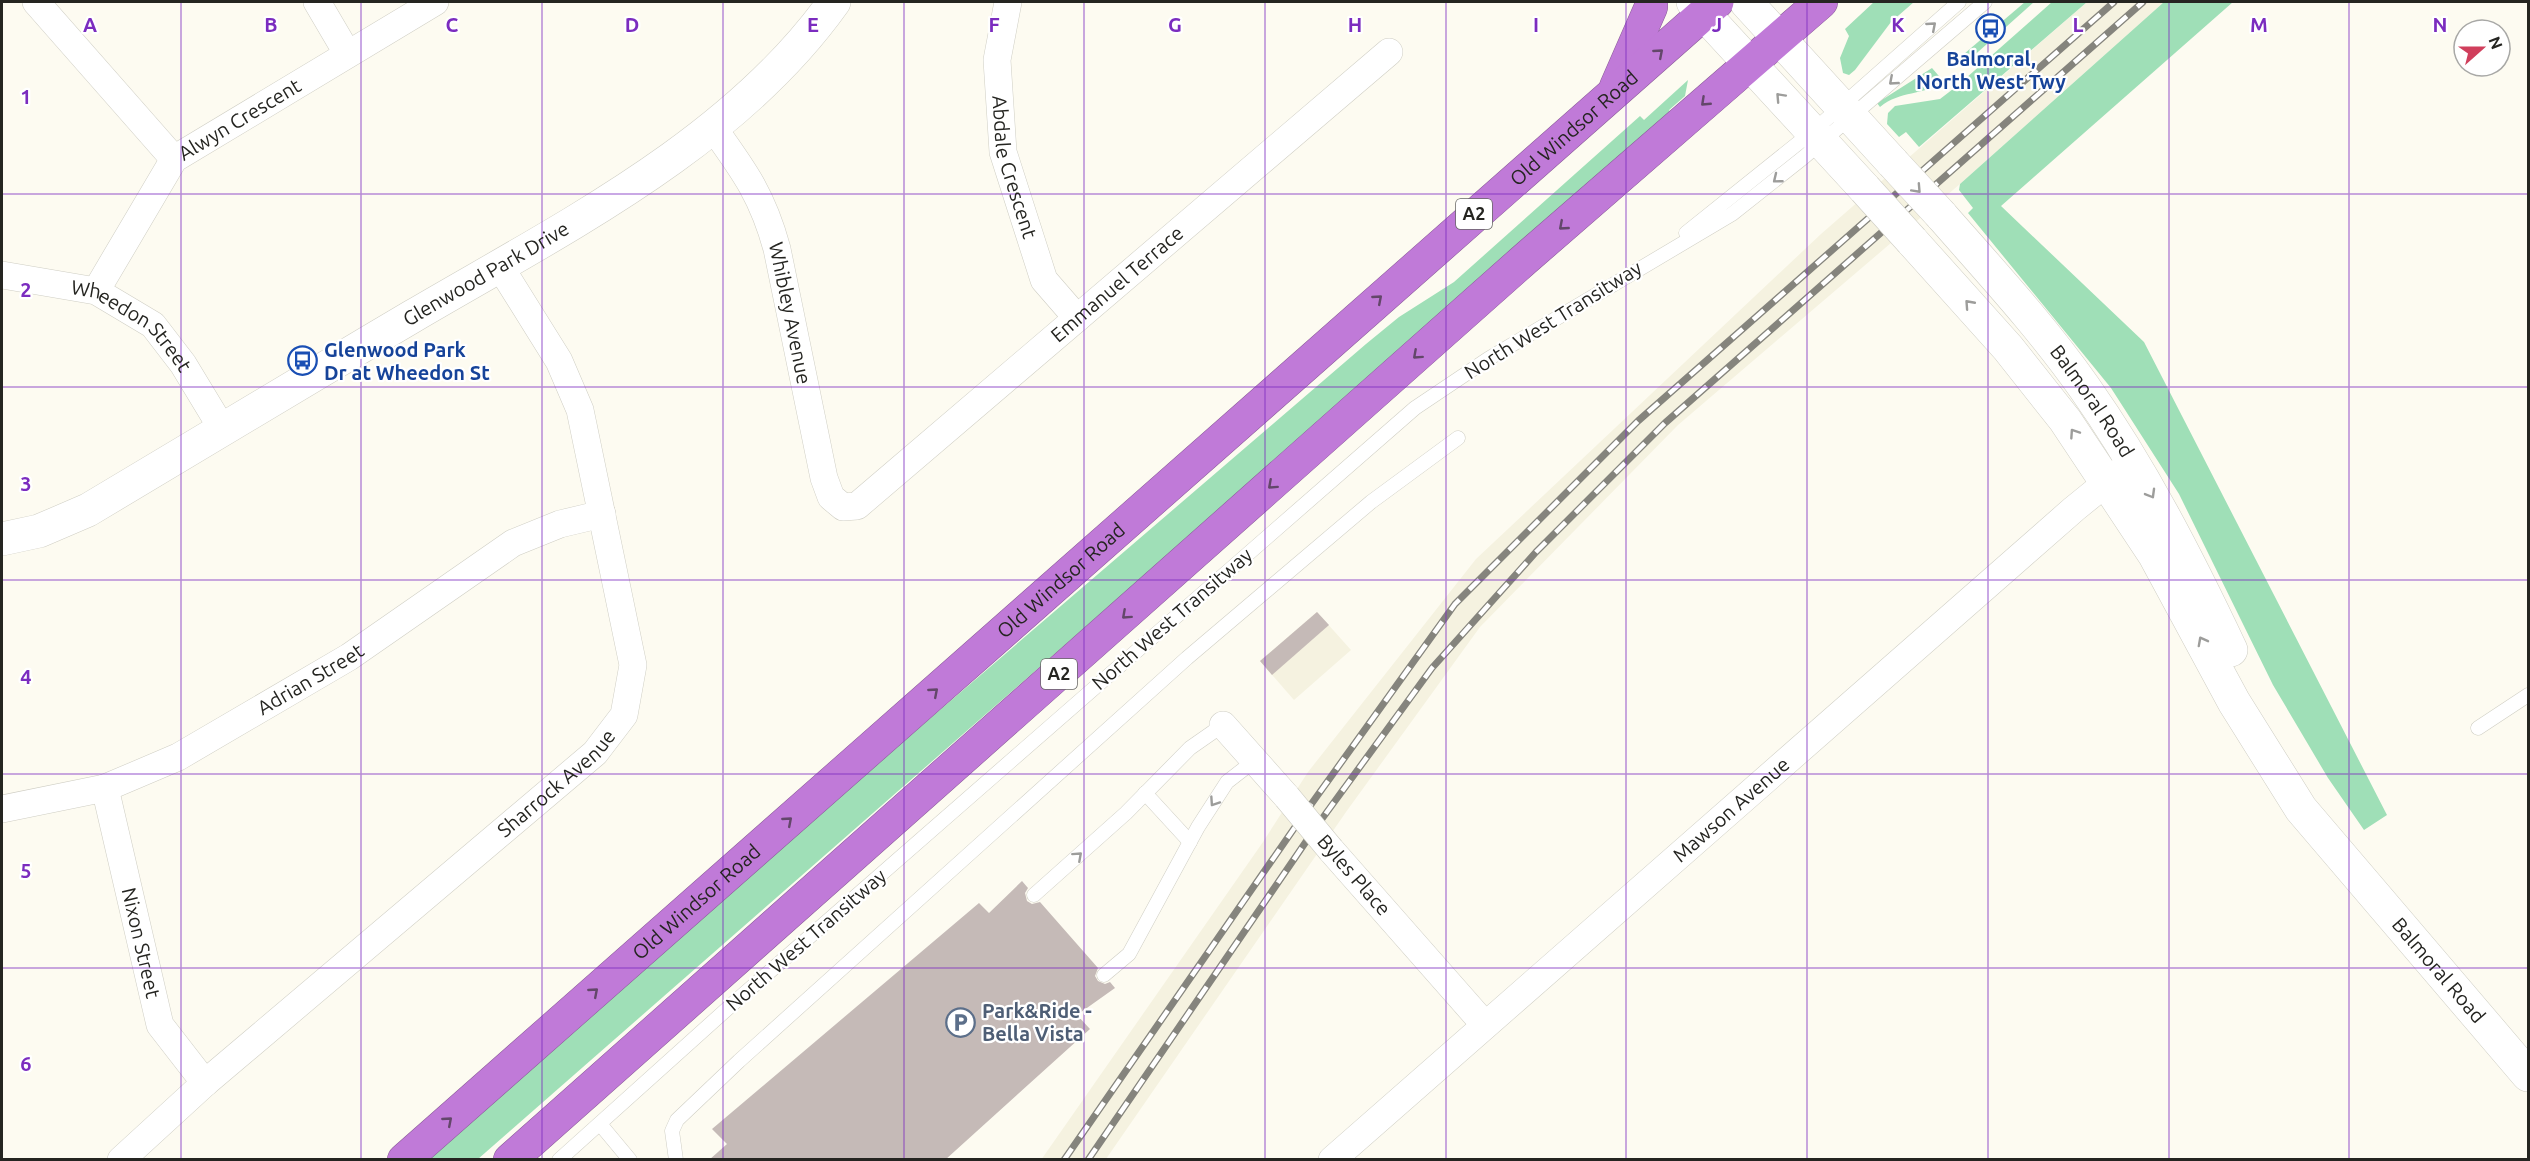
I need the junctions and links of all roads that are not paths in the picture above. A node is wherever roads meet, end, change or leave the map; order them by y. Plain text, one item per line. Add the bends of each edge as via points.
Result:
1 (36, 2) edge
2 (317, 2) edge
3 (435, 2) edge
4 (834, 2) edge
5 (1008, 2) edge
6 (1651, 2) edge
7 (1746, 2) edge
8 (1821, 2) edge
9 (1959, 2) edge
10 (1985, 2) edge
11 (1704, 5) edge
12 (1778, 37) junction
13 (347, 52) junction
14 (1389, 52) dead end
15 (1748, 62) junction
16 (1614, 91) junction
17 (1846, 111) junction
18 (714, 129) junction
19 (1817, 137) junction
20 (174, 159) junction
21 (500, 266) junction
22 (2, 275) edge
23 (96, 291) junction
24 (1077, 318) junction
25 (223, 430) junction
26 (1458, 438) dead end
27 (2132, 461) junction
28 (2107, 482) junction
29 (843, 507) joint
30 (602, 514) junction
31 (2, 539) edge
32 (2529, 695) edge
33 (1223, 725) joint
34 (2478, 728) dead end
35 (1254, 761) junction
36 (105, 788) junction
37 (1145, 793) junction
38 (2, 809) edge
39 (1190, 842) junction
40 (2349, 864) junction
41 (1034, 895) dead end
42 (1104, 975) dead end
43 (1485, 1025) junction
44 (2529, 1075) edge
45 (205, 1083) junction
46 (600, 1124) junction
47 (121, 1160) edge
48 (405, 1160) edge
49 (510, 1160) edge
50 (559, 1160) edge
51 (630, 1160) edge
52 (676, 1160) edge
53 (1332, 1160) edge

1 - 20 street
2 - 13 street
3 - 13 street, Alwyn Crescent
4 - 18 street, Glenwood Park Drive via 786,60
5 - 24 street, Abdale Crescent via 997,60 1003,152 1044,280
6 - 16 highway
7 - 12 street, Balmoral Road
8 - 12 highway, A2
17 -> 9 lane, North West Transitway
10 -> 17 lane, North West Transitway
11 - 15 street, Balmoral Road
16 -> 11 highway, Old Windsor Road / A2
12 - 15 highway, A2
12 - 17 street, Balmoral Road
13 - 20 street, Alwyn Crescent
14 - 24 street, Emmanuel Terrace
19 -> 15 street, Balmoral Road
15 -> 49 highway, A2
48 -> 16 highway, Old Windsor Road / A2
17 - 19 lane, North West Transitway
17 -> 27 street, Balmoral Road, bridge via 2015,300 2084,387
18 - 21 street, Glenwood Park Drive
18 - 29 street, Whibley Avenue via 750,180 767,213 824,478 831,497
28 -> 19 street, Balmoral Road, bridge via 2065,420 2008,348
19 - 46 lane, North West Transitway via 1732,214 1488,358 1415,408
20 - 23 street, Alwyn Crescent
21 - 25 street, Glenwood Park Drive
21 - 30 street, Sharrock Avenue via 571,386 580,410
22 - 23 street, Wheedon Street
23 - 25 street, Wheedon Street via 153,325 183,364
24 - 29 street, Emmanuel Terrace via 870,496 857,506
25 - 31 street, Glenwood Park Drive via 87,510 39,531
26 - 52 lane via 1371,502 1187,658 739,1061 677,1120 672,1131
27 - 28 street, Mawson Avenue
27 -> 40 street, Balmoral Road via 2196,576 2273,736
40 -> 28 street, Balmoral Road via 2301,809 2267,756 2154,554
28 - 43 street, Mawson Avenue
30 - 36 street, Adrian Street via 560,524 513,543 349,657 178,757
30 - 45 street, Sharrock Avenue via 633,665 624,715 594,753
32 - 34 lane
33 - 35 street, Byles Place
33 - 37 lane via 1190,748
35 -> 39 lane via 1227,782
35 - 43 street, Byles Place, bridge
36 - 38 street, Adrian Street
36 - 45 street, Nixon Street via 160,1025
37 - 39 lane
41 -> 37 lane
39 - 42 lane via 1129,954
40 - 44 street, Balmoral Road
43 - 53 street, Mawson Avenue
45 - 47 street, Sharrock Avenue
46 - 50 lane, North West Transitway
46 - 51 lane

